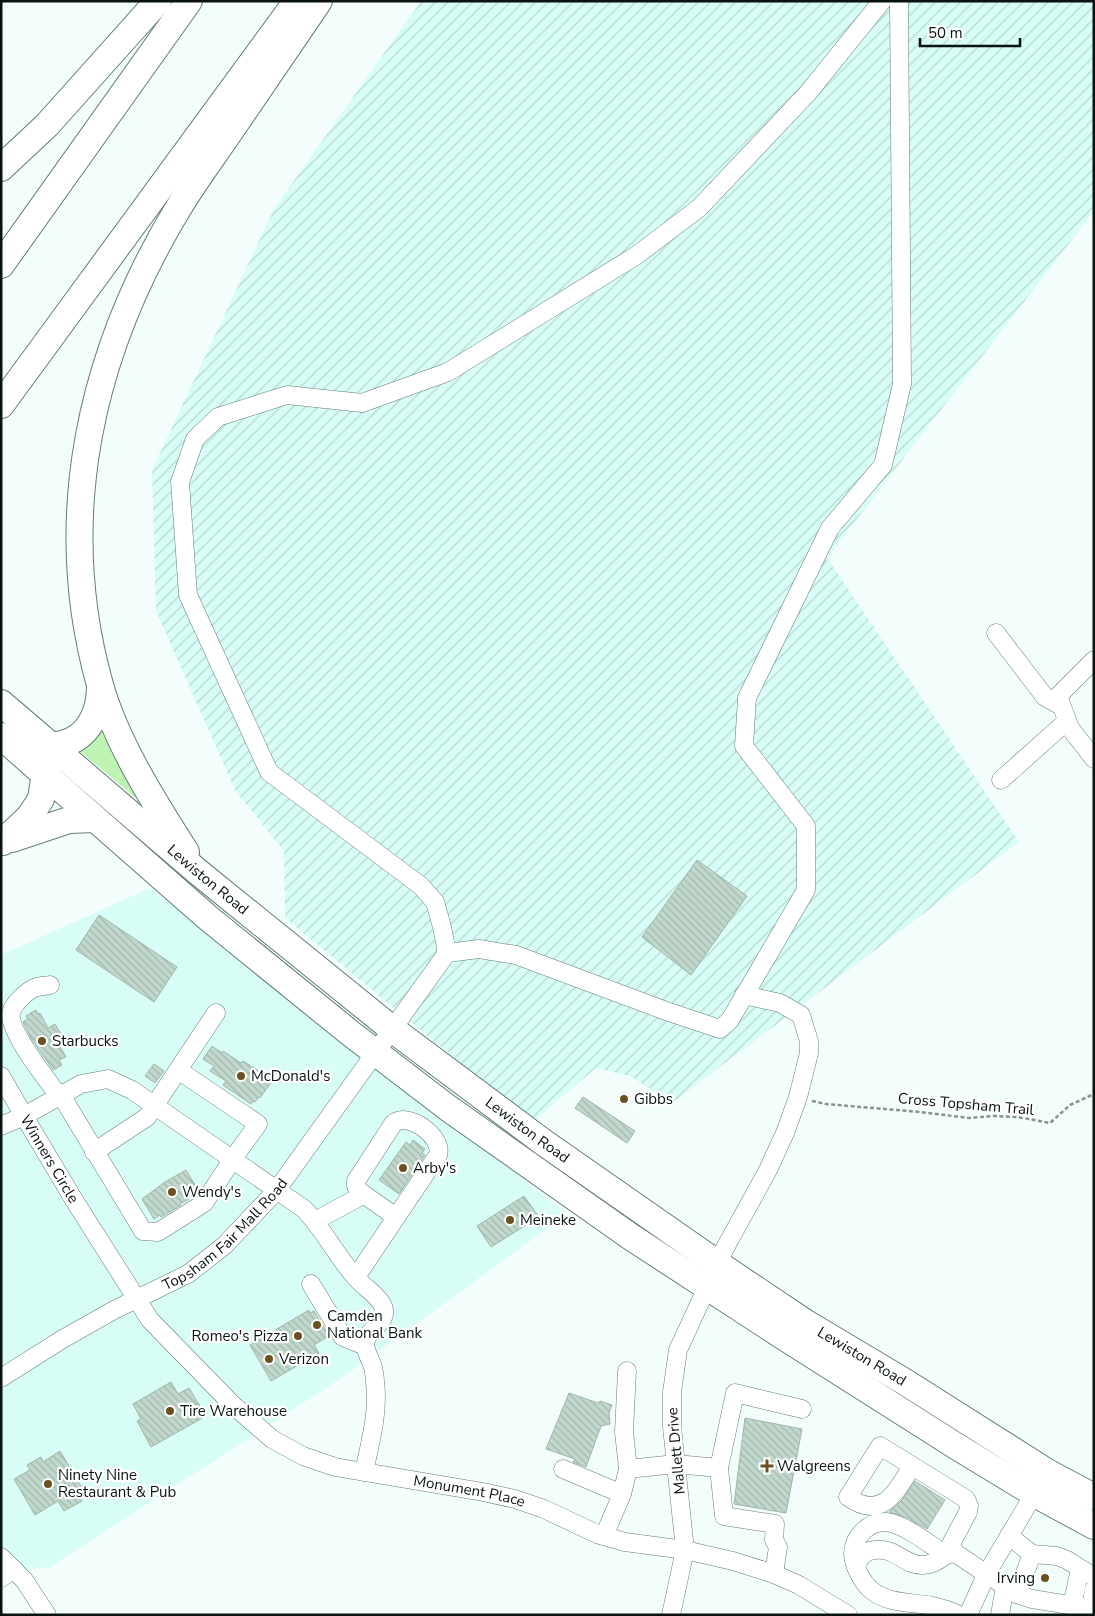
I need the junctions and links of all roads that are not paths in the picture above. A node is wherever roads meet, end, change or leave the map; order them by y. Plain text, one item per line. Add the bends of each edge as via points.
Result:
1 (158, 1) edge
2 (189, 1) edge
3 (296, 1) edge
4 (319, 1) edge
5 (882, 1) edge
6 (899, 1) edge
7 (1, 168) edge
8 (1, 265) edge
9 (1, 405) edge
10 (996, 633) dead end
11 (1094, 660) edge
12 (100, 686) junction
13 (1, 703) edge
14 (1064, 713) junction
15 (6, 740) edge
16 (49, 745) junction
17 (1094, 759) edge
18 (45, 774) junction
19 (1001, 780) dead end
20 (95, 819) junction
21 (2, 842) edge
22 (198, 872) junction
23 (446, 953) junction
24 (50, 985) dead end
25 (744, 995) junction
26 (216, 1013) dead end
27 (392, 1029) junction
28 (375, 1052) junction
29 (178, 1070) junction
30 (1, 1076) edge
31 (60, 1096) junction
32 (154, 1106) junction
33 (24, 1116) junction
34 (1, 1126) edge
35 (94, 1152) junction
36 (232, 1160) junction
37 (276, 1191) junction
38 (363, 1195) junction
39 (396, 1217) junction
40 (315, 1221) junction
41 (713, 1276) junction
42 (356, 1277) junction
43 (311, 1284) dead end
44 (136, 1299) junction
45 (365, 1346) junction
46 (627, 1371) dead end
47 (1, 1378) edge
48 (802, 1409) dead end
49 (676, 1464) junction
50 (912, 1466) junction
51 (719, 1468) junction
52 (563, 1469) dead end
53 (628, 1469) junction
54 (364, 1472) junction
55 (1047, 1472) junction
56 (622, 1494) junction
57 (1035, 1494) junction
58 (1094, 1497) edge
59 (882, 1505) junction
60 (874, 1523) junction
61 (1094, 1526) edge
62 (604, 1536) junction
63 (1009, 1536) junction
64 (685, 1550) junction
65 (951, 1554) junction
66 (1032, 1554) junction
67 (856, 1566) junction
68 (5, 1568) edge
69 (987, 1573) junction
70 (1087, 1573) edge
71 (774, 1574) junction
72 (1094, 1589) edge
73 (1011, 1590) junction
74 (1072, 1606) junction
75 (1091, 1611) edge
76 (47, 1615) edge
77 (671, 1615) edge
78 (848, 1615) edge
79 (959, 1615) edge
80 (968, 1615) edge
81 (1000, 1615) edge

1 - 7 highway via 48,125
2 - 8 highway
3 - 9 highway
4 - 12 highway via 179,207 134,295 106,367 85,454 78,523 86,626
5 - 23 street via 807,94 699,208 637,256 448,372 362,403 287,395 218,417 195,439 180,482 188,595 269,772 421,886 435,902
6 - 25 street via 902,384 883,465 830,528 747,698 744,746 806,826 806,890
10 - 14 street via 1045,698
11 - 14 street via 1058,696
12 - 16 highway via 97,712 89,726 70,741
12 - 22 highway via 141,778
13 - 16 highway, Lewiston Road
14 - 17 street via 1070,728
14 - 19 street
15 - 16 highway
15 - 18 highway, Lewiston Road
16 - 18 highway
16 - 22 highway, Lewiston Road
18 - 20 highway, Lewiston Road
18 - 21 highway via 41,800
20 - 21 highway via 52,824
20 - 28 highway, Lewiston Road via 207,917
22 - 27 highway, Lewiston Road
23 - 25 street via 479,949 516,955 720,1029 730,1020
23 - 27 street, Topsham Fair Mall Road
24 - 31 street via 34,988 20,1000 11,1015 12,1026
25 - 41 street, Mallett Drive via 780,1003 801,1015 810,1041 798,1097 785,1133
26 - 29 street
27 - 28 street, Topsham Fair Mall Road
27 - 41 highway, Lewiston Road via 543,1142
28 - 37 street, Topsham Fair Mall Road
28 - 41 highway, Lewiston Road via 448,1108 632,1237
29 - 32 street
29 - 36 street via 258,1124
30 - 33 street
31 - 32 street, Winners Circle via 81,1084 108,1079 132,1090
31 - 33 street, Winners Circle
31 - 35 street
32 - 35 street via 147,1117
32 - 36 street, Winners Circle
33 - 34 street
33 - 44 street, Winners Circle
35 - 36 street via 143,1231 158,1232 204,1203
36 - 37 street, Winners Circle
37 - 40 street, Winners Circle via 304,1209
37 - 44 street, Topsham Fair Mall Road via 219,1250 188,1274
38 - 39 street
38 - 39 street via 356,1181 393,1124 400,1120 411,1121 435,1138 439,1150
38 - 40 street
39 - 42 street
40 - 42 street, Winners Circle
41 - 49 street, Mallett Drive via 678,1350 672,1427
41 - 55 highway, Lewiston Road via 836,1342
41 - 57 highway, Lewiston Road via 956,1446
42 - 45 street, Winners Circle via 384,1307 382,1321 369,1332
43 - 45 street via 343,1337
44 - 47 street, Topsham Fair Mall Road
44 - 54 street, Monument Place via 150,1320 233,1405 272,1439 303,1456 335,1467
45 - 54 street via 373,1366 376,1400
46 - 53 street via 624,1432
48 - 51 street via 736,1393
49 - 51 street
49 - 53 street
49 - 64 street, Mallett Drive
50 - 59 street via 894,1495
50 - 59 street via 880,1446 848,1497 862,1504
50 - 65 street via 966,1498 968,1512 952,1542
51 - 71 street via 724,1516 775,1524 774,1540 778,1547
52 - 56 street
53 - 56 street
54 - 62 street, Monument Place via 515,1499
55 - 57 street
55 - 58 highway, Lewiston Road
56 - 62 street
57 - 61 highway, Lewiston Road
57 - 63 street
59 - 60 street
60 - 65 street via 896,1525
60 - 67 street via 856,1542 853,1553
62 - 64 street, Monument Place
63 - 66 street
63 - 69 street
64 - 71 street, Monument Place
64 - 77 street, Mallett Drive
65 - 67 street via 922,1565 911,1563 888,1550 869,1550
65 - 69 street
66 - 70 street via 1057,1556
66 - 73 street
67 - 79 street via 872,1590 886,1599 935,1606
68 - 76 street via 24,1580
69 - 73 street
69 - 80 street
70 - 74 street
71 - 78 street, Monument Place
72 - 75 street
73 - 74 street via 1032,1599
73 - 81 street
74 - 75 street

